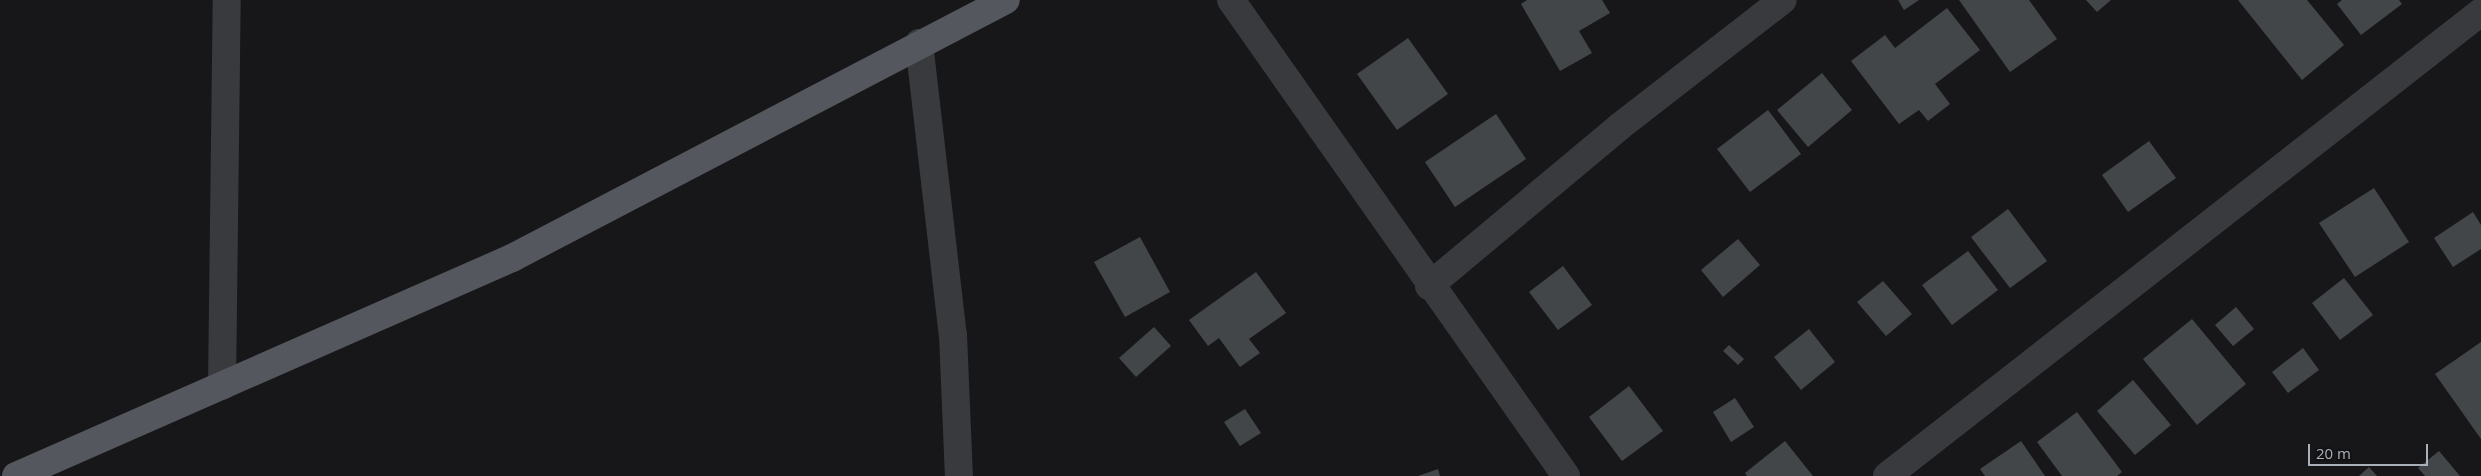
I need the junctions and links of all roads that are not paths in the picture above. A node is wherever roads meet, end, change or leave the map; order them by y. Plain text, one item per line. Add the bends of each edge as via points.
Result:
1 (227, 0) edge
2 (1006, 0) edge
3 (1231, 0) edge
4 (1783, 0) edge
5 (2481, 12) edge
6 (919, 43) junction
7 (1429, 286) junction
8 (222, 386) junction
9 (16, 476) edge
10 (959, 476) edge
11 (1566, 476) edge
12 (1887, 476) edge

1 - 8 street
2 - 6 main road
3 - 7 street
4 - 7 street via 1618,127
5 - 12 street
6 - 8 main road via 512,258
6 - 10 street via 953,335
7 - 11 street
8 - 9 main road

